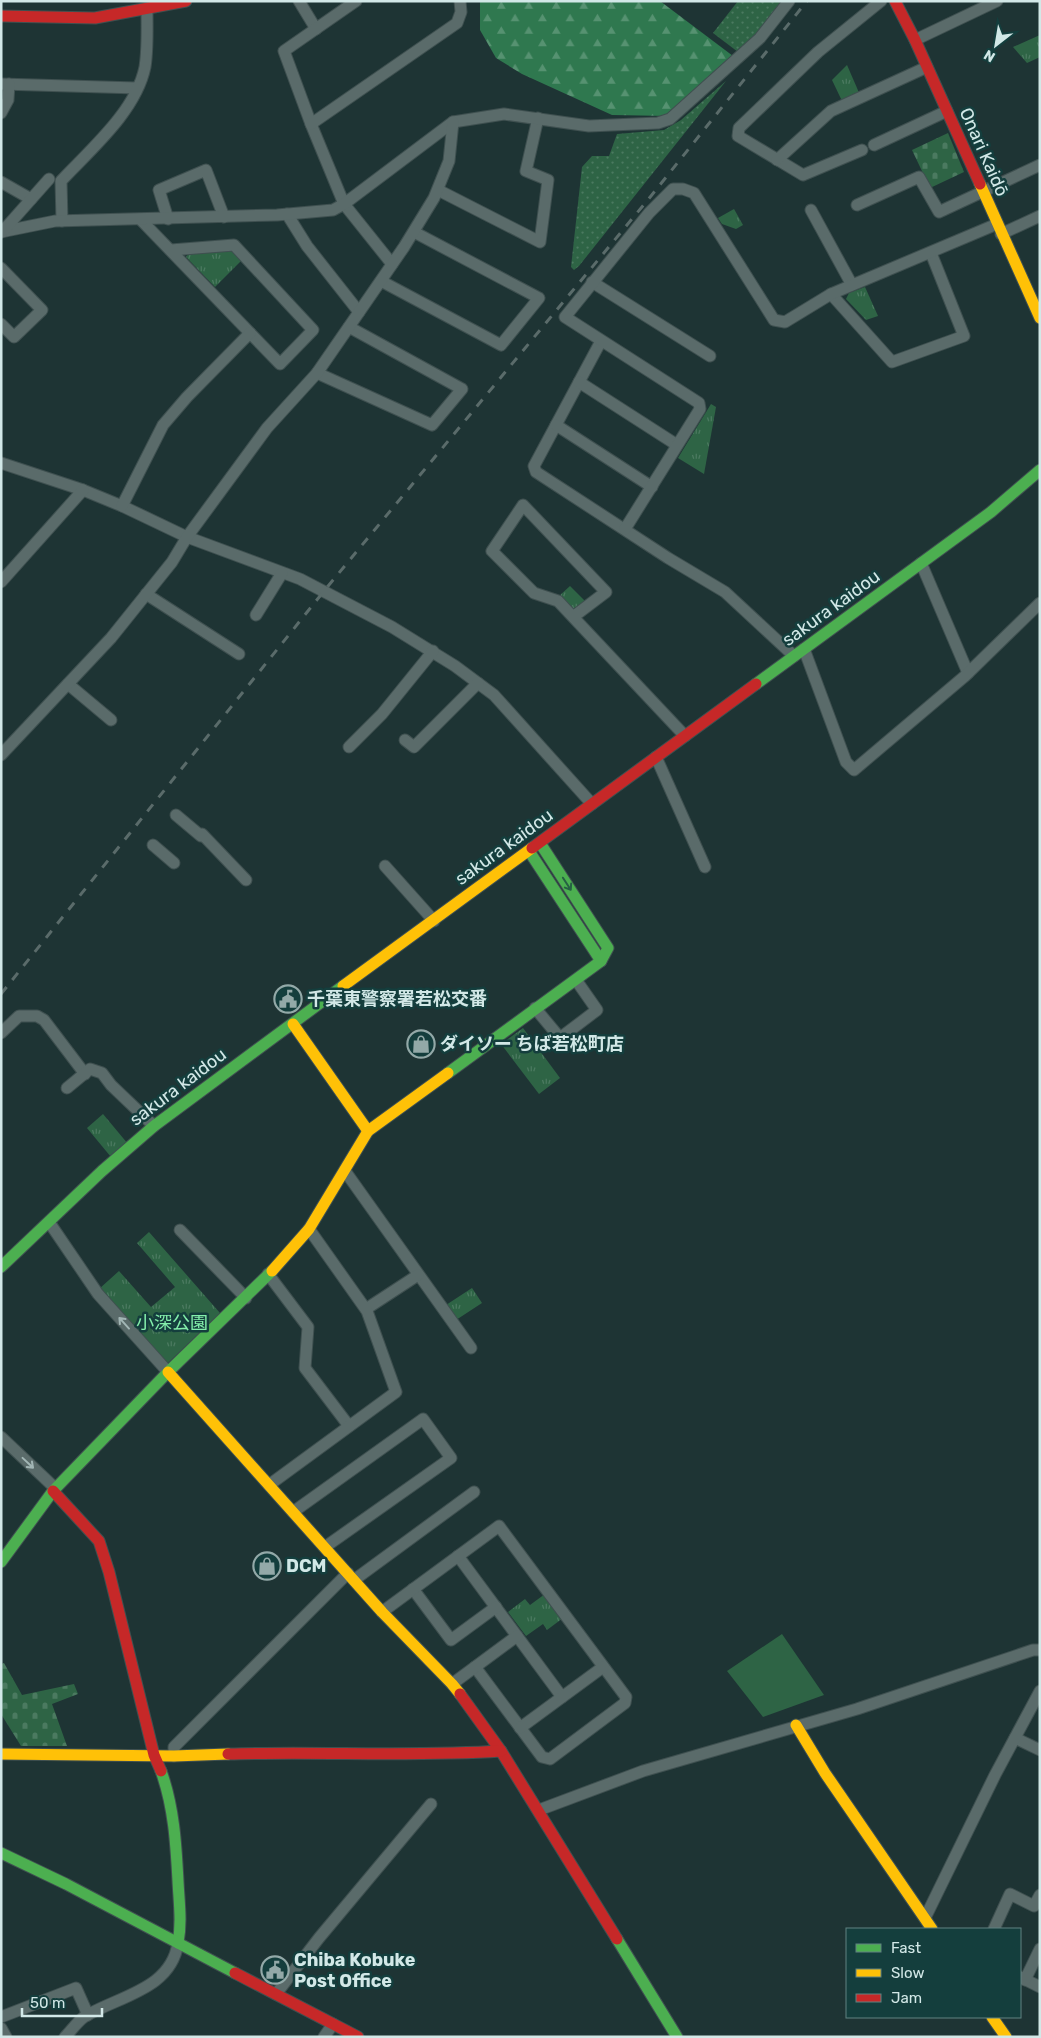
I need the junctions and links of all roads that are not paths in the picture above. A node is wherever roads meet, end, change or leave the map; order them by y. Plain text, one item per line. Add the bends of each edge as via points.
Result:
1 (186, 1) edge
2 (299, 1) edge
3 (356, 1) edge
4 (460, 1) edge
5 (789, 1) edge
6 (881, 1) edge
7 (895, 1) edge
8 (997, 1) edge
9 (148, 10) junction
10 (1, 16) edge
11 (316, 29) junction
12 (915, 40) junction
13 (927, 67) junction
14 (5, 84) edge
15 (137, 88) junction
16 (947, 111) junction
17 (1, 113) edge
18 (538, 118) junction
19 (453, 122) junction
20 (311, 124) junction
21 (874, 145) dead end
22 (862, 150) dead end
23 (778, 160) junction
24 (1040, 165) edge
25 (49, 179) dead end
26 (1, 182) edge
27 (438, 190) junction
28 (983, 193) junction
29 (31, 199) junction
30 (862, 200) dead end
31 (344, 204) junction
32 (287, 214) junction
33 (812, 216) dead end
34 (1040, 216) edge
35 (224, 217) junction
36 (168, 219) junction
37 (141, 220) junction
38 (62, 221) junction
39 (999, 229) junction
40 (1, 232) edge
41 (414, 232) junction
42 (171, 250) junction
43 (931, 253) junction
44 (392, 264) junction
45 (1, 268) edge
46 (381, 281) junction
47 (592, 282) junction
48 (852, 285) junction
49 (831, 294) junction
50 (359, 312) junction
51 (1040, 318) edge
52 (1, 324) edge
53 (349, 327) junction
54 (250, 333) junction
55 (601, 341) junction
56 (710, 356) dead end
57 (317, 373) junction
58 (579, 382) junction
59 (556, 425) junction
60 (677, 445) junction
61 (1, 463) edge
62 (1040, 470) edge
63 (652, 487) junction
64 (82, 490) junction
65 (122, 506) junction
66 (625, 529) junction
67 (186, 538) junction
68 (921, 563) junction
69 (282, 573) junction
70 (1, 582) edge
71 (146, 594) junction
72 (1040, 602) edge
73 (256, 615) dead end
74 (573, 617) junction
75 (804, 649) junction
76 (433, 651) junction
77 (239, 654) dead end
78 (794, 656) junction
79 (968, 673) junction
80 (478, 683) junction
81 (68, 684) junction
82 (111, 720) dead end
83 (685, 736) junction
84 (405, 740) dead end
85 (349, 747) dead end
86 (1, 755) edge
87 (656, 757) junction
88 (592, 804) junction
89 (176, 815) dead end
90 (540, 843) junction
91 (152, 845) dead end
92 (529, 851) junction
93 (174, 863) dead end
94 (385, 866) dead end
95 (704, 867) dead end
96 (246, 880) dead end
97 (434, 921) junction
98 (601, 960) junction
99 (576, 980) junction
100 (535, 1008) junction
101 (293, 1024) junction
102 (1, 1033) edge
103 (85, 1074) junction
104 (67, 1088) dead end
105 (154, 1126) junction
106 (368, 1132) junction
107 (345, 1171) junction
108 (49, 1222) junction
109 (309, 1229) junction
110 (180, 1230) dead end
111 (1, 1266) edge
112 (268, 1274) junction
113 (418, 1275) junction
114 (246, 1298) junction
115 (366, 1309) junction
116 (471, 1348) dead end
117 (168, 1372) junction
118 (349, 1426) junction
119 (1, 1437) edge
120 (269, 1485) junction
121 (54, 1490) junction
122 (474, 1492) dead end
123 (293, 1512) junction
124 (325, 1547) junction
125 (458, 1556) junction
126 (1, 1562) edge
127 (351, 1577) junction
128 (413, 1589) junction
129 (496, 1607) junction
130 (382, 1612) junction
131 (517, 1636) junction
132 (1040, 1650) edge
133 (475, 1667) junction
134 (603, 1667) junction
135 (452, 1684) junction
136 (1040, 1691) edge
137 (562, 1697) junction
138 (796, 1725) junction
139 (520, 1728) junction
140 (1015, 1738) junction
141 (1040, 1750) edge
142 (501, 1751) junction
143 (1, 1754) edge
144 (154, 1755) junction
145 (174, 1756) junction
146 (432, 1804) dead end
147 (539, 1810) junction
148 (4, 1854) edge
149 (1, 1868) edge
150 (1040, 1895) edge
151 (1037, 1907) edge
152 (925, 1918) junction
153 (931, 1928) edge
154 (994, 1928) edge
155 (178, 1943) junction
156 (1040, 1949) edge
157 (1022, 1979) edge
158 (1040, 1987) edge
159 (276, 1994) junction
160 (88, 2015) junction
161 (1, 2017) edge
162 (993, 2018) edge
163 (332, 2024) junction
164 (1, 2028) edge
165 (6, 2037) edge
166 (65, 2037) edge
167 (324, 2037) edge
168 (358, 2037) edge
169 (677, 2037) edge
170 (1006, 2037) edge

1 - 9 street
2 - 11 street
3 - 11 street
4 - 20 street via 457,23
5 - 18 street via 760,38 670,118 658,123 589,126
6 - 23 street via 818,52 739,128 738,136
7 - 12 street, Onari Kaidō
8 - 12 street
9 - 10 street via 94,18
9 - 15 street via 144,68
11 - 20 street via 284,51
12 - 13 street, Onari Kaidō
13 - 16 street, Onari Kaidō
13 - 23 street via 831,111
14 - 15 street
14 - 17 street via 8,100
15 - 38 street via 117,121 61,181
16 - 21 street
16 - 28 street, Onari Kaidō
18 - 19 street via 504,114
18 - 27 street via 526,171 548,180 540,242
19 - 27 street via 449,161
19 - 31 street
20 - 31 street
22 - 23 street via 803,176
24 - 28 street
25 - 29 street
26 - 29 street
27 - 41 street
28 - 30 street via 939,212 919,177
28 - 39 street, Onari Kaidō
29 - 40 street
31 - 32 street via 333,210
31 - 44 street
32 - 35 street
32 - 50 street via 307,246
33 - 48 street
34 - 39 street
35 - 36 street
35 - 36 street via 206,170 159,190
36 - 37 street
37 - 38 street
37 - 42 street
38 - 40 street
39 - 43 street
39 - 51 street, Onari Kaidō
41 - 44 street
41 - 46 street via 539,298 501,345
42 - 54 street
42 - 54 street via 234,245 313,330 280,364
43 - 48 street
43 - 49 street via 964,336 892,362
44 - 46 street
45 - 52 street via 42,310 14,337
46 - 50 street
47 - 49 street via 649,213 673,189 683,189 694,193 774,320 785,322
47 - 55 street via 565,318
47 - 56 street
48 - 49 street
50 - 53 street
53 - 57 street
53 - 57 street via 462,389 432,425
54 - 65 street via 163,425
55 - 58 street
55 - 60 street via 699,403 700,409
57 - 67 street via 267,428
58 - 59 street
58 - 60 street
59 - 63 street
59 - 66 street via 534,466 536,472
60 - 63 street
61 - 64 street
62 - 68 street, sakura kaidou via 991,512
63 - 66 street
64 - 65 street
64 - 70 street
65 - 67 street
66 - 78 street via 725,592
67 - 69 street
67 - 71 street via 172,562
68 - 75 street, sakura kaidou
68 - 79 street
69 - 73 street
69 - 76 street via 324,591
71 - 77 street
71 - 81 street
72 - 79 street
74 - 74 street via 558,601 534,593 492,552 522,505 606,592
74 - 83 street
75 - 78 street, sakura kaidou
75 - 79 street via 846,762 854,770
76 - 80 street
76 - 85 street via 382,714
78 - 83 street, sakura kaidou
80 - 84 street via 414,747
80 - 88 street via 494,695
81 - 82 street
81 - 86 street
83 - 87 street, sakura kaidou
87 - 88 street, sakura kaidou
87 - 95 street
88 - 90 street, sakura kaidou
89 - 96 street via 202,835
90 - 92 street, sakura kaidou
90 -> 98 street via 608,948
91 - 93 street
92 - 97 street, sakura kaidou
92 - 98 street
94 - 97 street
97 - 101 street, sakura kaidou
98 - 99 street
99 - 100 street
99 - 100 street via 597,1010 560,1038
100 - 106 street
101 - 105 street, sakura kaidou
101 - 106 street
102 - 103 street via 19,1016 37,1016 44,1020
103 - 104 street
103 - 105 street via 90,1069 102,1073
105 - 108 street, sakura kaidou via 102,1170
106 - 107 street
107 - 109 street
107 - 113 street
108 - 111 street, sakura kaidou
117 -> 108 street via 98,1294
109 - 112 street
109 - 115 street
110 - 114 street
112 - 114 street
112 - 118 street via 308,1327 305,1368
113 - 115 street
113 - 116 street
114 - 117 street
115 - 118 street via 396,1392
117 - 120 street
117 - 121 street
118 - 120 street
119 -> 121 street
120 - 123 street
121 - 126 street
121 - 144 street via 99,1541
122 - 127 street
123 - 124 street
123 - 124 street via 424,1420 451,1458
124 - 127 street
125 - 128 street
125 - 129 street
125 - 134 street via 500,1526
127 - 130 street
127 - 145 street via 174,1747
128 - 129 street via 451,1640
128 - 130 street
129 - 131 street
130 - 135 street
131 - 133 street
131 - 137 street
132 - 138 street
133 - 135 street
133 - 139 street
134 - 137 street
134 - 139 street via 626,1697 625,1703 550,1759 542,1757
135 - 142 street
136 - 140 street
137 - 139 street
138 - 147 street via 643,1771
138 - 152 street via 825,1773
140 - 141 street
140 - 152 street via 994,1774
142 - 145 street via 443,1755 270,1753
142 - 147 street
143 - 144 street
144 - 145 street
144 - 155 street via 164,1777 172,1812 181,1912
146 - 159 street
147 - 169 street
148 - 149 street
148 - 155 street
150 - 151 street
151 - 154 street via 1010,1894
152 - 153 street
155 - 159 street
155 - 160 street via 177,1953 167,1971 132,1995
156 - 157 street
157 - 158 street
159 - 163 street
160 - 161 street via 76,1988
160 - 166 street
162 - 170 street
163 - 167 street
163 - 168 street
164 - 165 street

